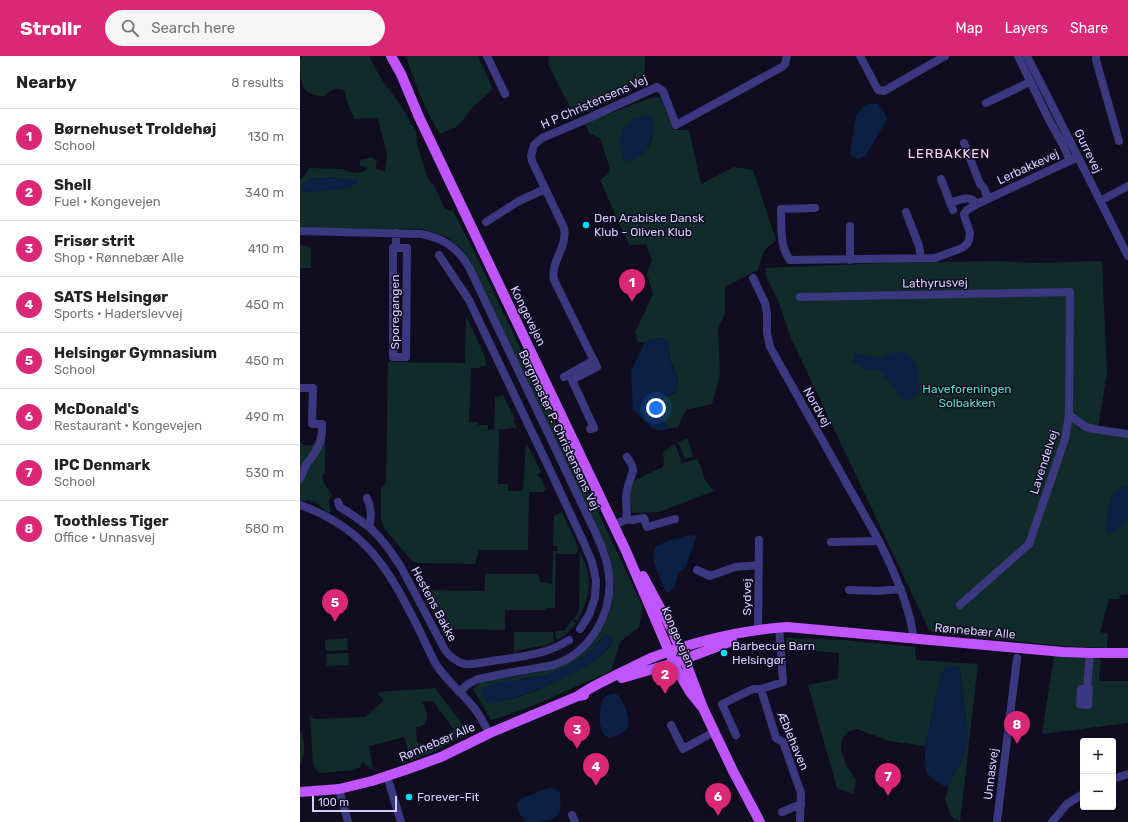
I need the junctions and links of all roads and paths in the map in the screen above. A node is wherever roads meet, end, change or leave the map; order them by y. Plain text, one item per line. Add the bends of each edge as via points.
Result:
1 (384, 56) edge
2 (392, 56) edge
3 (398, 56) edge
4 (486, 56) edge
5 (787, 56) edge
6 (860, 56) edge
7 (945, 56) edge
8 (1018, 56) edge
9 (1027, 56) edge
10 (1096, 56) edge
11 (1030, 82) junction
12 (505, 94) dead end
13 (986, 103) dead end
14 (419, 117) junction
15 (1119, 141) dead end
16 (964, 143) dead end
17 (1078, 157) junction
18 (1070, 161) junction
19 (941, 179) dead end
20 (1128, 186) edge
21 (545, 189) junction
22 (988, 199) junction
23 (1100, 201) junction
24 (977, 204) junction
25 (815, 208) dead end
26 (906, 212) dead end
27 (486, 222) dead end
28 (850, 226) dead end
29 (300, 231) edge
30 (396, 233) junction
31 (396, 248) junction
32 (439, 255) dead end
33 (1128, 256) edge
34 (921, 258) junction
35 (850, 260) junction
36 (754, 278) dead end
37 (1070, 292) joint
38 (482, 295) junction
39 (800, 297) dead end
40 (469, 300) junction
41 (594, 360) junction
42 (564, 377) dead end
43 (300, 388) edge
44 (537, 410) junction
45 (525, 416) junction
46 (1069, 416) junction
47 (590, 430) dead end
48 (1128, 434) edge
49 (627, 457) dead end
50 (300, 479) edge
51 (366, 498) dead end
52 (338, 502) dead end
53 (300, 505) edge
54 (627, 519) junction
55 (675, 519) dead end
56 (614, 525) junction
57 (369, 527) junction
58 (597, 536) junction
59 (759, 540) dead end
60 (879, 541) junction
61 (831, 542) dead end
62 (584, 543) junction
63 (626, 551) junction
64 (759, 565) junction
65 (401, 566) junction
66 (697, 570) dead end
67 (390, 574) junction
68 (901, 589) junction
69 (849, 590) dead end
70 (960, 605) dead end
71 (580, 629) dead end
72 (758, 629) junction
73 (779, 630) junction
74 (913, 639) junction
75 (569, 640) dead end
76 (1090, 653) junction
77 (1128, 653) edge
78 (677, 657) junction
79 (514, 658) junction
80 (1017, 658) dead end
81 (516, 671) junction
82 (761, 689) junction
83 (1087, 689) dead end
84 (459, 692) junction
85 (578, 696) junction
86 (671, 725) dead end
87 (714, 732) junction
88 (490, 733) junction
89 (736, 735) dead end
90 (733, 771) junction
91 (1128, 774) edge
92 (387, 776) junction
93 (1116, 778) edge
94 (339, 789) junction
95 (300, 792) edge
96 (1080, 796) edge
97 (801, 804) junction
98 (782, 812) dead end
99 (348, 822) edge
100 (401, 822) edge
101 (753, 822) edge
102 (760, 822) edge
103 (800, 822) edge
104 (997, 822) edge
105 (1052, 822) edge

1 - 14 main road, Kongevejen
2 - 14 main road, Kongevejen
3 - 14 main road via 408,76
4 - 12 street
5 - 21 street, H P Christensens Vej via 782,67 676,124 663,91 657,88 542,138 534,145 531,156
6 - 7 street via 878,90 884,91
8 - 11 street, Gurrevej
9 - 17 street, Gurrevej
10 - 15 street
11 - 13 street
11 - 18 street, Gurrevej
14 - 56 main road, Kongevejen
16 - 22 street, Lerbakkevej
17 - 18 street, Lerbakkevej
17 - 23 street, Gurrevej
18 - 22 street, Lerbakkevej
19 - 24 street via 951,207 964,198 974,199
20 - 23 street
21 - 27 street via 519,201
21 - 41 street, H P Christensens Vej via 565,234 554,268 554,280
22 - 24 street, Lerbakkevej
23 - 33 street, Gurrevej
24 - 34 street, Lerbakkevej via 964,214 970,233 967,244 935,258
25 - 35 street, Lerbakkevej via 781,209 785,254 790,260
26 - 34 street
28 - 35 street
29 - 30 street, Borgmester P. Christensens Vej
30 - 31 street, Sporegangen
30 - 38 street, Borgmester P. Christensens Vej via 421,234 449,244 464,258
31 - 31 street, Sporegangen via 407,248 406,357 392,357 393,248
32 - 40 street
34 - 35 street, Lerbakkevej
36 - 60 street, Nordvej via 765,303 770,347
37 - 39 street, Lathyrusvej
37 - 46 street, Lavendelvej
38 - 40 street
38 - 44 street, Borgmester P. Christensens Vej
40 - 45 street
41 - 42 street
41 - 47 street via 597,367 572,380 594,428
43 - 50 street via 313,388 312,424 322,424 322,432 320,443
44 - 45 street
44 - 58 street, Borgmester P. Christensens Vej
45 - 62 street
46 - 48 street via 1094,429
46 - 70 street, Lavendelvej via 1065,439 1029,544
49 - 54 street via 633,471 626,496
51 - 57 street via 370,505
52 - 57 street, Hestens Bakke
53 - 67 street via 329,518 362,540
54 - 55 street via 644,518 647,526
54 - 56 street
56 - 63 main road, Kongevejen
57 - 65 street, Hestens Bakke
58 - 62 street
58 - 81 street, Borgmester P. Christensens Vej via 608,565 610,587 606,610 596,632 587,643 566,659 553,665
59 - 64 street, Sydvej
60 - 61 street
60 - 68 street, Nordvej
62 - 71 street via 595,571 596,589 589,615
63 - 78 main road, Kongevejen
63 - 78 main road, Kongevejen via 657,600
64 - 66 street, Sydvej via 735,567 710,576
64 - 72 street, Sydvej
65 - 67 street, Hestens Bakke
65 - 79 street, Hestens Bakke via 445,650 454,659 469,664
67 - 84 street via 435,662
68 - 69 street
68 - 74 street, Nordvej via 913,629
72 - 73 main road, Rønnebær Alle
72 - 78 main road, Rønnebær Alle via 738,633
73 - 74 main road, Rønnebær Alle via 787,626
73 - 78 main road, Rønnebær Alle via 739,638
73 - 82 street via 783,682
74 - 76 main road, Rønnebær Alle
75 - 79 street, Hestens Bakke via 542,652
76 - 77 main road, Rønnebær Alle
76 - 83 street
78 - 85 main road, Rønnebær Alle via 649,671 628,676 586,695
78 - 85 main road, Rønnebær Alle via 646,661 589,688
78 - 87 main road, Kongevejen
79 - 81 street
80 - 104 street, Unnasvej
81 - 84 street, Borgmester P. Christensens Vej via 478,679
82 - 89 street via 753,689 722,704
82 - 97 street, Æblehaven via 776,738 783,742 801,793
84 - 88 street via 477,712
85 - 88 main road, Rønnebær Alle
86 - 87 street via 683,749
87 - 90 main road, Kongevejen
88 - 92 main road, Rønnebær Alle via 441,757
90 - 101 main road, Kongevejen
90 - 102 main road, Kongevejen
91 - 93 street
92 - 94 main road, Rønnebær Alle
92 - 100 street
94 - 95 main road, Rønnebær Alle
94 - 99 street
96 - 105 street via 1067,804
97 - 98 street
97 - 103 street, Æblehaven

